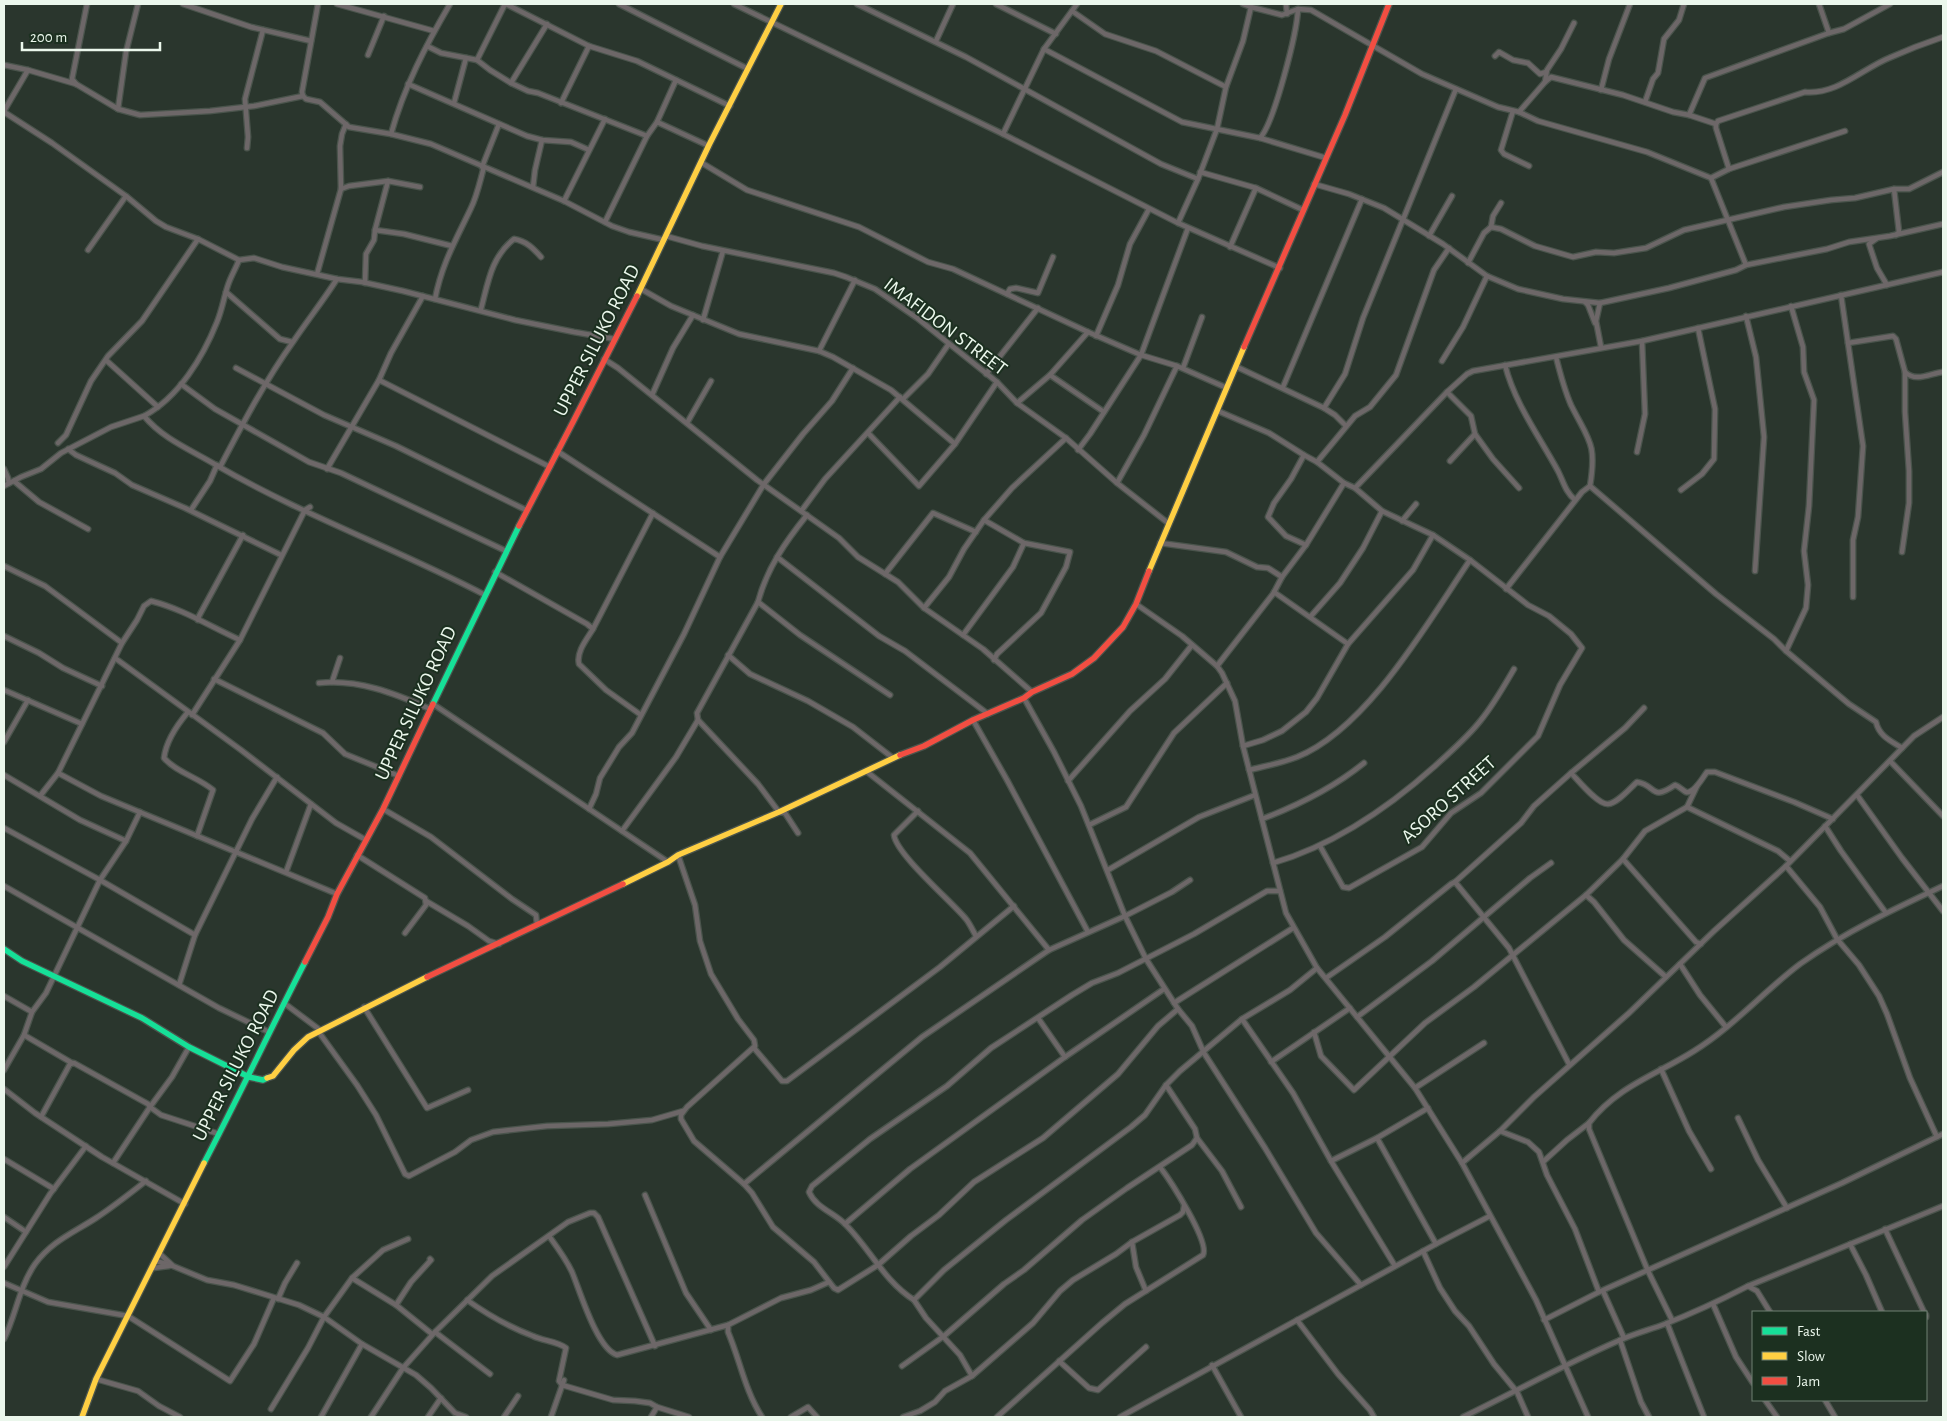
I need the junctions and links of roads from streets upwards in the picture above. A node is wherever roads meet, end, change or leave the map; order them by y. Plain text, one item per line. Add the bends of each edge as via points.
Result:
1 (87, 4) edge
2 (138, 4) edge
3 (183, 4) edge
4 (318, 4) edge
5 (337, 4) edge
6 (450, 4) edge
7 (506, 4) edge
8 (619, 4) edge
9 (734, 4) edge
10 (781, 4) edge
11 (857, 4) edge
12 (952, 4) edge
13 (996, 4) edge
14 (1078, 4) edge
15 (1243, 4) edge
16 (1286, 4) edge
17 (1390, 4) edge
18 (1630, 4) edge
19 (1684, 4) edge
20 (1819, 4) edge
21 (1890, 4) edge
22 (1252, 7) junction
23 (1298, 10) junction
24 (1072, 11) junction
25 (1286, 14) junction
26 (384, 16) junction
27 (773, 22) junction
28 (1574, 23) dead end
29 (546, 24) junction
30 (262, 30) junction
31 (434, 31) junction
32 (1829, 33) junction
33 (1056, 34) junction
34 (1943, 36) edge
35 (936, 41) junction
36 (311, 42) junction
37 (427, 46) junction
38 (589, 46) junction
39 (1373, 48) junction
40 (1044, 49) junction
41 (368, 55) dead end
42 (1495, 56) dead end
43 (466, 58) junction
44 (477, 60) junction
45 (4, 65) edge
46 (28, 70) junction
47 (748, 70) junction
48 (1547, 72) junction
49 (676, 80) junction
50 (1545, 82) junction
51 (511, 83) junction
52 (76, 84) junction
53 (408, 84) junction
54 (1226, 86) junction
55 (1456, 89) junction
56 (1024, 90) junction
57 (1601, 90) junction
58 (303, 96) junction
59 (1645, 102) junction
60 (454, 103) junction
61 (561, 104) junction
62 (730, 106) junction
63 (246, 107) junction
64 (118, 109) junction
65 (1513, 111) junction
66 (4, 112) edge
67 (1519, 112) junction
68 (1689, 115) junction
69 (605, 119) junction
70 (657, 122) junction
71 (346, 124) junction
72 (499, 124) junction
73 (1716, 124) junction
74 (1217, 129) junction
75 (1846, 130) dead end
76 (392, 134) junction
77 (1003, 134) junction
78 (647, 136) junction
79 (1260, 138) junction
80 (542, 140) junction
81 (709, 146) junction
82 (247, 148) dead end
83 (589, 150) junction
84 (1326, 158) junction
85 (702, 163) junction
86 (1530, 166) dead end
87 (483, 167) junction
88 (1729, 169) junction
89 (1200, 172) junction
90 (1943, 172) edge
91 (1198, 178) junction
92 (1711, 178) junction
93 (388, 181) junction
94 (1314, 184) junction
95 (420, 187) dead end
96 (533, 187) junction
97 (1256, 188) junction
98 (341, 189) junction
99 (1894, 189) junction
100 (126, 196) junction
101 (1452, 196) dead end
102 (1362, 199) junction
103 (564, 201) junction
104 (1501, 203) dead end
105 (1149, 209) junction
106 (1303, 210) junction
107 (1404, 220) junction
108 (1728, 220) junction
109 (606, 222) junction
110 (1178, 223) junction
111 (1943, 224) edge
112 (1492, 227) junction
113 (1188, 228) junction
114 (375, 230) junction
115 (1896, 235) junction
116 (1430, 236) junction
117 (198, 238) junction
118 (665, 238) junction
119 (1877, 238) junction
120 (1864, 240) junction
121 (1869, 244) junction
122 (452, 246) junction
123 (1230, 247) junction
124 (1449, 248) junction
125 (88, 250) dead end
126 (723, 251) junction
127 (541, 257) dead end
128 (1053, 257) dead end
129 (239, 260) junction
130 (1468, 263) junction
131 (1746, 265) junction
132 (1280, 268) junction
133 (1943, 272) edge
134 (317, 274) junction
135 (1487, 276) junction
136 (337, 279) junction
137 (855, 280) junction
138 (365, 283) junction
139 (1887, 285) junction
140 (640, 289) junction
141 (226, 292) junction
142 (1007, 294) junction
143 (1841, 295) junction
144 (423, 296) junction
145 (435, 299) junction
146 (1585, 302) junction
147 (1600, 303) junction
148 (1791, 306) junction
149 (1038, 308) junction
150 (481, 310) junction
151 (692, 315) junction
152 (1746, 316) junction
153 (1202, 317) dead end
154 (703, 320) junction
155 (1596, 324) junction
156 (1698, 328) junction
157 (1088, 332) junction
158 (1096, 336) junction
159 (616, 339) junction
160 (1642, 341) junction
161 (292, 342) junction
162 (1848, 343) junction
163 (948, 345) junction
164 (1601, 348) junction
165 (819, 351) junction
166 (1141, 355) junction
167 (1556, 356) junction
168 (604, 359) junction
169 (107, 361) dead end
170 (1442, 362) dead end
171 (1505, 365) junction
172 (1177, 366) junction
173 (1237, 367) junction
174 (236, 368) dead end
175 (853, 368) junction
176 (1184, 368) junction
177 (1905, 372) junction
178 (1943, 372) edge
179 (986, 374) junction
180 (1050, 375) junction
181 (379, 380) junction
182 (711, 381) dead end
183 (997, 382) junction
184 (182, 384) junction
185 (266, 385) junction
186 (1283, 387) junction
187 (1227, 388) junction
188 (1447, 392) junction
189 (652, 395) junction
190 (902, 398) junction
191 (1017, 403) junction
192 (158, 407) junction
193 (1324, 408) junction
194 (1218, 411) junction
195 (1104, 412) junction
196 (144, 416) junction
197 (686, 423) junction
198 (242, 425) junction
199 (352, 426) junction
200 (1346, 426) junction
201 (869, 434) dead end
202 (1476, 434) junction
203 (1066, 438) junction
204 (58, 442) dead end
205 (955, 444) junction
206 (68, 449) junction
207 (1078, 450) junction
208 (557, 451) junction
209 (1637, 452) dead end
210 (1304, 455) junction
211 (1450, 461) dead end
212 (1317, 462) junction
213 (218, 466) junction
214 (550, 467) junction
215 (4, 469) edge
216 (327, 469) junction
217 (1117, 483) junction
218 (1344, 483) junction
219 (9, 484) edge
220 (764, 484) junction
221 (1590, 486) junction
222 (1354, 488) junction
223 (1519, 488) dead end
224 (1681, 490) dead end
225 (1575, 500) junction
226 (1416, 504) dead end
227 (307, 509) junction
228 (191, 510) junction
229 (526, 510) junction
230 (802, 510) junction
231 (1382, 511) junction
232 (653, 513) junction
233 (807, 514) junction
234 (984, 520) junction
235 (1402, 521) junction
236 (1168, 522) junction
237 (88, 529) dead end
238 (976, 532) junction
239 (243, 535) junction
240 (1433, 535) junction
241 (1160, 542) junction
242 (1024, 543) junction
243 (1306, 545) junction
244 (506, 551) junction
245 (1902, 552) dead end
246 (282, 554) junction
247 (720, 556) junction
248 (777, 557) junction
249 (1470, 560) junction
250 (4, 566) edge
251 (1755, 571) dead end
252 (495, 572) junction
253 (885, 574) junction
254 (1282, 577) junction
255 (1506, 589) junction
256 (1274, 592) junction
257 (485, 594) junction
258 (1853, 597) dead end
259 (758, 602) junction
260 (1136, 604) junction
261 (924, 608) junction
262 (1311, 616) junction
263 (198, 620) junction
264 (593, 629) junction
265 (963, 635) junction
266 (4, 636) edge
267 (240, 640) junction
268 (122, 643) junction
269 (1348, 644) junction
270 (1192, 645) junction
271 (1786, 651) junction
272 (728, 655) junction
273 (115, 658) junction
274 (994, 660) junction
275 (1217, 666) junction
276 (1514, 669) dead end
277 (214, 679) junction
278 (319, 683) dead end
279 (1227, 683) junction
280 (102, 686) junction
281 (4, 690) edge
282 (1032, 692) junction
283 (890, 695) dead end
284 (1024, 698) junction
285 (28, 700) junction
286 (431, 706) junction
287 (1644, 708) dead end
288 (190, 713) junction
289 (988, 714) junction
290 (641, 715) junction
291 (1943, 717) edge
292 (698, 720) junction
293 (973, 720) junction
294 (82, 724) junction
295 (4, 742) edge
296 (1243, 746) junction
297 (1902, 748) junction
298 (893, 758) junction
299 (1890, 760) junction
300 (1364, 764) dead end
301 (1249, 770) junction
302 (866, 771) junction
303 (58, 773) junction
304 (1571, 773) junction
305 (4, 775) edge
306 (399, 776) junction
307 (277, 777) junction
308 (1068, 781) junction
309 (1697, 786) junction
310 (1255, 795) junction
311 (1857, 795) junction
312 (40, 796) junction
313 (311, 804) junction
314 (1687, 808) junction
315 (383, 809) junction
316 (589, 809) junction
317 (918, 811) junction
318 (140, 812) junction
319 (779, 812) junction
320 (1943, 816) edge
321 (1262, 819) junction
322 (1833, 819) junction
323 (1089, 825) junction
324 (1825, 826) junction
325 (4, 828) edge
326 (622, 831) junction
327 (798, 833) dead end
328 (197, 836) junction
329 (366, 840) junction
330 (126, 841) junction
331 (1320, 846) junction
332 (235, 853) junction
333 (678, 855) junction
334 (358, 856) junction
335 (1623, 859) junction
336 (1790, 861) junction
337 (668, 862) junction
338 (1273, 863) junction
339 (1550, 863) dead end
340 (1786, 866) junction
341 (1108, 870) junction
342 (286, 872) junction
343 (100, 880) junction
344 (1190, 880) dead end
345 (1455, 882) junction
346 (4, 886) edge
347 (1943, 886) edge
348 (1280, 891) junction
349 (1928, 893) junction
350 (337, 894) junction
351 (1586, 895) junction
352 (426, 900) junction
353 (1014, 906) junction
354 (1943, 911) edge
355 (1886, 913) junction
356 (1125, 916) junction
357 (1482, 918) junction
358 (537, 925) junction
359 (1293, 928) junction
360 (78, 929) junction
361 (1088, 932) junction
362 (405, 933) dead end
363 (195, 935) junction
364 (976, 936) dead end
365 (1837, 938) junction
366 (499, 944) junction
367 (1701, 944) junction
368 (4, 949) edge
369 (1049, 950) junction
370 (1512, 955) junction
371 (1146, 959) junction
372 (1680, 964) junction
373 (1318, 968) junction
374 (54, 976) junction
375 (1666, 977) junction
376 (1326, 978) junction
377 (179, 985) junction
378 (1164, 989) junction
379 (4, 996) edge
380 (284, 1003) junction
381 (1174, 1003) junction
382 (364, 1007) junction
383 (1350, 1008) junction
384 (1178, 1010) junction
385 (32, 1012) junction
386 (1357, 1017) junction
387 (1038, 1018) junction
388 (1242, 1019) junction
389 (1726, 1027) junction
390 (319, 1031) junction
391 (269, 1032) junction
392 (1314, 1032) junction
393 (24, 1035) junction
394 (1484, 1043) dead end
395 (189, 1047) junction
396 (754, 1048) junction
397 (1204, 1053) junction
398 (1388, 1056) junction
399 (1066, 1057) junction
400 (1271, 1062) junction
401 (72, 1063) junction
402 (1570, 1064) junction
403 (1661, 1069) junction
404 (4, 1070) edge
405 (249, 1077) junction
406 (1166, 1085) junction
407 (1415, 1088) junction
408 (4, 1089) edge
409 (468, 1090) dead end
410 (150, 1107) junction
411 (1428, 1108) junction
412 (683, 1111) junction
413 (41, 1117) junction
414 (1738, 1118) dead end
415 (1589, 1123) junction
416 (1500, 1131) junction
417 (219, 1134) junction
418 (1943, 1134) edge
419 (1197, 1138) junction
420 (1377, 1138) junction
421 (1937, 1138) junction
422 (86, 1146) junction
423 (4, 1159) edge
424 (1331, 1161) junction
425 (1544, 1161) junction
426 (113, 1163) junction
427 (1462, 1163) junction
428 (1160, 1168) junction
429 (1711, 1169) dead end
430 (146, 1182) junction
431 (744, 1184) junction
432 (54, 1189) junction
433 (645, 1195) dead end
434 (185, 1204) junction
435 (1184, 1205) junction
436 (1943, 1206) edge
437 (1241, 1207) dead end
438 (1787, 1208) junction
439 (1490, 1216) junction
440 (4, 1218) edge
441 (845, 1224) junction
442 (1885, 1229) junction
443 (26, 1232) junction
444 (549, 1236) junction
445 (408, 1239) dead end
446 (1132, 1242) junction
447 (1436, 1244) junction
448 (1850, 1244) junction
449 (1423, 1251) junction
450 (160, 1254) junction
451 (430, 1259) dead end
452 (297, 1263) dead end
453 (155, 1264) junction
454 (878, 1265) junction
455 (173, 1266) junction
456 (1395, 1266) junction
457 (4, 1267) edge
458 (1648, 1271) junction
459 (352, 1278) junction
460 (829, 1282) junction
461 (4, 1283) edge
462 (1361, 1284) junction
463 (1748, 1286) junction
464 (1146, 1291) dead end
465 (21, 1292) junction
466 (1601, 1292) junction
467 (276, 1298) junction
468 (467, 1300) junction
469 (914, 1300) junction
470 (1713, 1304) junction
471 (396, 1305) junction
472 (1769, 1311) edge
473 (1882, 1311) edge
474 (1923, 1311) edge
475 (128, 1316) junction
476 (324, 1317) junction
477 (1297, 1320) junction
478 (1544, 1320) junction
479 (1670, 1321) junction
480 (728, 1325) junction
481 (710, 1330) junction
482 (433, 1333) junction
483 (944, 1336) junction
484 (4, 1339) edge
485 (1622, 1339) junction
486 (362, 1344) junction
487 (655, 1346) junction
488 (1146, 1347) dead end
489 (1059, 1361) junction
490 (1565, 1365) junction
491 (902, 1366) dead end
492 (1212, 1366) junction
493 (403, 1368) junction
494 (490, 1374) dead end
495 (972, 1376) junction
496 (96, 1379) junction
497 (564, 1380) dead end
498 (1752, 1381) edge
499 (562, 1386) junction
500 (1517, 1392) junction
501 (518, 1396) dead end
502 (441, 1398) junction
503 (1766, 1401) edge
504 (1826, 1401) edge
505 (656, 1407) junction
506 (271, 1408) dead end
507 (1004, 1415) edge
508 (1128, 1416) edge
509 (82, 1417) edge
510 (180, 1417) edge
511 (321, 1417) edge
512 (371, 1417) edge
513 (428, 1417) edge
514 (466, 1417) edge
515 (504, 1417) edge
516 (551, 1417) edge
517 (651, 1417) edge
518 (689, 1417) edge
519 (762, 1417) edge
520 (791, 1417) edge
521 (817, 1417) edge
522 (903, 1417) edge
523 (997, 1417) edge
524 (1120, 1417) edge
525 (1241, 1417) edge
526 (1374, 1417) edge
527 (1463, 1417) edge
528 (1528, 1417) edge
529 (1588, 1417) edge
530 (1649, 1417) edge
531 (1704, 1417) edge
532 (1777, 1417) edge
533 (1835, 1417) edge

1 - 52 street via 72,80
2 - 64 street via 126,52
3 - 30 street
4 - 36 street
5 - 26 street
6 - 31 street
7 - 29 street
7 - 44 street
8 - 47 street
9 - 27 street
10 - 27 street, UPPER SILUKO ROAD
11 - 35 street
12 - 35 street
13 - 33 street
14 - 24 street
15 - 22 street
16 - 25 street
17 - 39 street
18 - 57 street via 1609,58
19 - 59 street via 1679,20 1664,39 1658,73
20 - 32 street
21 - 32 street via 1844,29
22 - 25 street via 1273,14
22 - 54 street
23 - 25 street
23 - 39 street via 1311,10
23 - 79 street via 1295,35 1280,89
24 - 33 street
24 - 54 street via 1105,34 1156,50
26 - 31 street
26 - 41 street
27 - 47 street, UPPER SILUKO ROAD
27 - 77 street
28 - 48 street
29 - 38 street
29 - 51 street
30 - 36 street
30 - 63 street via 244,99
31 - 37 street
32 - 68 street via 1705,78
33 - 40 street
34 - 73 street via 1888,58 1860,76 1831,88 1805,92 1739,113
35 - 56 street
36 - 58 street
37 - 43 street via 441,53
37 - 53 street
38 - 49 street via 637,62
38 - 61 street
39 - 55 street
39 - 84 street
40 - 56 street
40 - 74 street via 1182,122
42 - 48 street via 1499,52 1513,60 1528,63 1540,74
43 - 44 street
43 - 60 street
44 - 51 street
45 - 46 street
46 - 52 street
46 - 66 street
47 - 62 street, UPPER SILUKO ROAD
48 - 50 street
49 - 62 street
49 - 70 street
50 - 57 street via 1547,78 1556,78
50 - 67 street
51 - 61 street
52 - 64 street
53 - 60 street
53 - 76 street
54 - 74 street
55 - 65 street
55 - 107 street
56 - 77 street
56 - 91 street via 1072,113 1161,164
57 - 59 street
58 - 63 street
58 - 71 street via 320,102
59 - 68 street
60 - 72 street
61 - 69 street
62 - 81 street, UPPER SILUKO ROAD
63 - 64 street via 158,116
63 - 82 street
65 - 67 street
65 - 86 street via 1501,150
66 - 100 street
67 - 92 street via 1647,152
68 - 73 street
69 - 78 street
69 - 83 street
70 - 78 street
70 - 81 street
71 - 76 street, IMAFIDON STREET
71 - 98 street via 341,138
72 - 80 street
72 - 87 street
73 - 88 street
74 - 79 street
74 - 89 street
75 - 88 street
76 - 87 street, IMAFIDON STREET via 431,144
77 - 105 street
78 - 109 street
79 - 84 street
80 - 83 street via 570,142
80 - 96 street
81 - 85 street, UPPER SILUKO ROAD
83 - 103 street
84 - 94 street
85 - 118 street, UPPER SILUKO ROAD
85 - 142 street via 747,190 859,227 928,262 953,269
87 - 96 street, IMAFIDON STREET
87 - 122 street via 471,207
88 - 92 street
89 - 91 street
89 - 97 street
90 - 99 street via 1908,189
91 - 110 street
92 - 108 street
93 - 95 street
93 - 98 street
93 - 114 street
94 - 102 street
94 - 106 street
96 - 103 street, IMAFIDON STREET
97 - 106 street
97 - 123 street
98 - 134 street
99 - 108 street
99 - 115 street via 1899,227
100 - 117 street via 166,227
100 - 125 street
101 - 116 street
102 - 107 street
102 - 186 street
103 - 109 street, IMAFIDON STREET
104 - 112 street via 1493,216
105 - 110 street
105 - 158 street via 1130,244 1118,285
106 - 132 street
107 - 116 street
107 - 193 street via 1363,318 1345,374
108 - 112 street via 1684,230 1646,248 1573,257 1534,246
108 - 131 street
109 - 118 street, IMAFIDON STREET via 629,232
110 - 113 street
111 - 115 street
112 - 130 street via 1484,233
113 - 123 street
113 - 166 street
114 - 122 street
114 - 138 street via 374,240 366,254
115 - 119 street
116 - 124 street
117 - 129 street
117 - 204 street via 142,321 104,362 66,435
118 - 126 street, IMAFIDON STREET
118 - 140 street, UPPER SILUKO ROAD
119 - 120 street
119 - 121 street
120 - 121 street
120 - 131 street
121 - 139 street
122 - 145 street via 439,276
123 - 132 street
124 - 130 street
124 - 200 street via 1434,270 1396,375 1370,408 1355,416
126 - 137 street, IMAFIDON STREET
126 - 154 street
127 - 150 street via 518,239 507,244 492,266
128 - 142 street via 1038,293 1016,288
129 - 134 street via 254,258
129 - 141 street
130 - 135 street
131 - 147 street via 1669,288
132 - 173 street
133 - 139 street
134 - 136 street
135 - 146 street via 1518,290
135 - 170 street
136 - 138 street
136 - 161 street
137 - 163 street, IMAFIDON STREET via 875,289 917,318
137 - 165 street
138 - 144 street
139 - 143 street
140 - 151 street
140 - 159 street, UPPER SILUKO ROAD
141 - 161 street via 280,339
141 - 184 street via 218,321
142 - 149 street
143 - 148 street
143 - 162 street
144 - 145 street
144 - 181 street
145 - 150 street
146 - 147 street
146 - 155 street
147 - 155 street
148 - 152 street
148 - 271 street via 1803,347 1804,372 1814,400 1804,551 1808,585 1806,608
149 - 157 street
149 - 179 street
150 - 159 street via 515,320
151 - 154 street
151 - 189 street
152 - 156 street
152 - 251 street via 1756,357 1764,437
153 - 176 street
154 - 165 street via 760,340
155 - 164 street
156 - 160 street
156 - 224 street via 1715,409 1714,459 1702,474
157 - 158 street
157 - 180 street
158 - 166 street
159 - 168 street, UPPER SILUKO ROAD
160 - 164 street
160 - 209 street via 1645,414
161 - 185 street
162 - 177 street via 1893,336
162 - 258 street via 1863,446 1858,517 1853,540
163 - 179 street, IMAFIDON STREET
163 - 190 street via 928,374
164 - 167 street
165 - 175 street
166 - 172 street
166 - 195 street
167 - 171 street
167 - 221 street via 1564,388 1590,438 1593,465
168 - 189 street
168 - 208 street, UPPER SILUKO ROAD
169 - 192 street
171 - 188 street via 1473,371
171 - 225 street via 1509,380 1566,492
172 - 176 street
172 - 217 street
173 - 186 street
173 - 187 street
174 - 185 street
175 - 190 street
175 - 220 street via 832,401
176 - 187 street
177 - 178 street via 1916,377
177 - 245 street via 1909,503
179 - 183 street, IMAFIDON STREET
180 - 191 street
180 - 195 street
181 - 199 street
181 - 214 street
182 - 197 street
183 - 191 street, IMAFIDON STREET
183 - 205 street
184 - 192 street
184 - 198 street
185 - 198 street
185 - 199 street
186 - 193 street
187 - 194 street
188 - 202 street via 1471,416
188 - 222 street
189 - 197 street
190 - 205 street
190 - 230 street via 825,478
191 - 203 street, IMAFIDON STREET
192 - 196 street
193 - 200 street
194 - 210 street via 1268,433
194 - 236 street
195 - 207 street
196 - 206 street via 111,427
196 - 213 street via 178,444
197 - 220 street
198 - 213 street
198 - 216 street
199 - 216 street
199 - 229 street
200 - 212 street
201 - 205 street via 919,486
202 - 211 street
202 - 223 street
203 - 207 street, IMAFIDON STREET
203 - 234 street via 1012,488
206 - 219 street via 41,469
206 - 228 street via 132,485
207 - 217 street, IMAFIDON STREET
208 - 214 street, UPPER SILUKO ROAD
208 - 232 street
210 - 212 street
210 - 243 street via 1268,517 1286,536
212 - 218 street
213 - 227 street
213 - 228 street
214 - 229 street, UPPER SILUKO ROAD
215 - 219 street
216 - 244 street
217 - 236 street, IMAFIDON STREET
218 - 222 street
218 - 243 street
219 - 237 street
220 - 230 street
220 - 247 street
221 - 225 street
221 - 271 street
222 - 231 street
225 - 255 street
226 - 235 street
227 - 246 street
227 - 257 street
228 - 239 street
229 - 244 street, UPPER SILUKO ROAD
230 - 233 street
231 - 235 street
231 - 262 street via 1340,583
232 - 247 street
232 - 264 street
233 - 248 street
233 - 253 street via 858,557
234 - 238 street
234 - 242 street
235 - 240 street
236 - 241 street
238 - 253 street via 933,513
238 - 261 street via 949,577
239 - 246 street
239 - 263 street
240 - 249 street
240 - 269 street via 1413,570
241 - 254 street via 1226,552 1257,567 1268,568
241 - 260 street
242 - 265 street via 1013,567
242 - 274 street via 1070,552 1070,556 1041,613
243 - 254 street
244 - 252 street, UPPER SILUKO ROAD
246 - 267 street
247 - 290 street
248 - 259 street via 761,588
248 - 289 street
249 - 255 street
249 - 301 street via 1386,682 1343,727 1297,757
250 - 268 street via 45,586
252 - 257 street, UPPER SILUKO ROAD
252 - 264 street
253 - 261 street via 898,582
254 - 256 street
255 - 331 street, ASORO STREET via 1549,616 1582,648 1560,685 1538,736 1481,793 1451,813 1422,847 1357,884 1349,888 1342,886
256 - 262 street
256 - 275 street
257 - 286 street, UPPER SILUKO ROAD
259 - 272 street
259 - 283 street via 800,635
260 - 270 street
260 - 282 street via 1123,627 1094,658 1072,674
261 - 265 street
262 - 269 street
263 - 267 street
263 - 268 street via 151,600
264 - 290 street via 580,653 579,664 606,690
265 - 274 street
266 - 280 street
267 - 277 street
268 - 273 street
269 - 296 street via 1306,712 1282,731
270 - 275 street
270 - 308 street
271 - 297 street via 1849,704 1876,722 1882,735
272 - 292 street via 697,713
272 - 298 street via 750,674 853,727
273 - 280 street
273 - 288 street
274 - 282 street
275 - 279 street
276 - 331 street via 1495,702 1462,742 1381,811
277 - 288 street
277 - 306 street via 322,733 345,754
278 - 286 street via 333,680 381,690
279 - 296 street via 1240,720
279 - 323 street via 1174,733 1126,807
280 - 294 street
281 - 285 street
282 - 284 street
284 - 289 street
284 - 308 street
285 - 294 street
285 - 295 street
286 - 306 street, UPPER SILUKO ROAD
286 - 316 street
287 - 304 street
288 - 307 street
288 - 328 street via 178,725 164,758 213,790
289 - 293 street
290 - 316 street via 600,778
291 - 297 street
292 - 319 street via 758,784
292 - 326 street
293 - 298 street
293 - 361 street
294 - 303 street
296 - 301 street
297 - 299 street
298 - 302 street
299 - 311 street
299 - 320 street
300 - 321 street via 1300,804
301 - 310 street
302 - 317 street
302 - 319 street
303 - 312 street
303 - 318 street
304 - 309 street via 1588,791 1607,804 1614,802 1637,782 1656,793 1675,785 1690,792
304 - 345 street
305 - 312 street
306 - 315 street, UPPER SILUKO ROAD
307 - 313 street
307 - 332 street
308 - 323 street
309 - 314 street
309 - 322 street via 1707,772 1715,772
310 - 321 street
310 - 341 street via 1199,818
311 - 322 street
311 - 349 street
312 - 330 street via 80,820
313 - 329 street
313 - 342 street
314 - 335 street via 1645,831
314 - 336 street via 1778,851
315 - 329 street, UPPER SILUKO ROAD
315 - 358 street via 431,837 536,915
316 - 326 street
317 - 353 street via 970,854
317 - 364 street via 894,835 895,841 967,920
318 - 328 street
318 - 330 street
319 - 327 street via 785,813
319 - 333 street
321 - 338 street
322 - 324 street
323 - 341 street
324 - 336 street
324 - 355 street
325 - 343 street
326 - 337 street
328 - 332 street
329 - 334 street, UPPER SILUKO ROAD
330 - 343 street
331 - 338 street
332 - 342 street
332 - 363 street
333 - 337 street
333 - 396 street via 695,905 700,941 711,974 754,1040
334 - 350 street, UPPER SILUKO ROAD
334 - 352 street
335 - 351 street
335 - 367 street
336 - 340 street
337 - 358 street
338 - 348 street
339 - 357 street
340 - 365 street via 1820,907
340 - 367 street
341 - 356 street
342 - 350 street
343 - 360 street
343 - 363 street
344 - 356 street
345 - 357 street
345 - 376 street
346 - 360 street
347 - 349 street
348 - 359 street
348 - 371 street via 1267,891
349 - 354 street
349 - 355 street
350 - 380 street, UPPER SILUKO ROAD
351 - 370 street
351 - 375 street via 1624,940
352 - 362 street via 426,905
352 - 366 street via 489,941
353 - 369 street
353 - 396 street via 940,967 788,1080 782,1081
355 - 365 street
356 - 361 street
356 - 371 street
357 - 370 street
357 - 386 street via 1432,961
358 - 366 street
359 - 373 street
359 - 381 street
360 - 374 street
360 - 377 street
361 - 369 street
363 - 377 street
365 - 389 street via 1799,965
365 - 421 street via 1879,996
366 - 382 street
367 - 372 street
368 - 374 street via 22,962
369 - 431 street via 922,1036
370 - 398 street
370 - 402 street
371 - 378 street
371 - 387 street via 1092,983
372 - 375 street
372 - 389 street via 1700,996
373 - 376 street
373 - 388 street via 1290,990
374 - 385 street
374 - 395 street via 142,1018
375 - 402 street
376 - 383 street
377 - 391 street
378 - 381 street
378 - 399 street
379 - 385 street
380 - 390 street
380 - 391 street, UPPER SILUKO ROAD
381 - 384 street
382 - 390 street
382 - 409 street via 427,1108
383 - 386 street
383 - 392 street
384 - 397 street via 1192,1026
384 - 454 street via 1158,1026 1108,1083 1043,1138 974,1182
385 - 393 street
386 - 398 street
387 - 399 street
387 - 441 street via 991,1048 947,1086 870,1139 812,1186 809,1192 815,1201
388 - 397 street
388 - 400 street
389 - 403 street
390 - 405 street via 294,1050 273,1076 263,1080
390 - 412 street via 376,1115 408,1176 472,1140 493,1132 608,1124
391 - 405 street, UPPER SILUKO ROAD
392 - 398 street via 1321,1056 1354,1090
392 - 400 street
393 - 401 street
393 - 404 street
394 - 407 street
395 - 405 street
395 - 410 street
396 - 412 street
397 - 406 street
397 - 462 street via 1316,1233
398 - 407 street
399 - 441 street via 910,1169
400 - 424 street via 1293,1093
401 - 410 street
401 - 413 street
402 - 416 street
403 - 415 street via 1625,1088
403 - 429 street via 1689,1131
405 - 417 street, UPPER SILUKO ROAD
406 - 419 street
406 - 469 street via 1145,1115 1131,1127 1006,1220 944,1270
407 - 411 street
408 - 413 street
410 - 417 street via 161,1115
410 - 426 street
411 - 420 street
411 - 427 street
412 - 431 street via 681,1119 694,1141
413 - 422 street
414 - 438 street via 1758,1160
415 - 425 street
415 - 458 street
416 - 425 street via 1528,1142
416 - 427 street
417 - 434 street, UPPER SILUKO ROAD
418 - 421 street
419 - 428 street via 1186,1151
419 - 437 street via 1222,1171
420 - 424 street
420 - 447 street
421 - 438 street
422 - 426 street
422 - 432 street
423 - 432 street
424 - 456 street
425 - 466 street via 1547,1175 1575,1229
426 - 430 street
427 - 439 street
428 - 435 street
428 - 483 street via 1082,1220
430 - 434 street
430 - 465 street via 50,1247 34,1265
431 - 460 street via 773,1227 806,1254
432 - 443 street
433 - 481 street via 686,1293
434 - 450 street, UPPER SILUKO ROAD
435 - 446 street via 1180,1215
435 - 489 street via 1205,1252 1125,1304
436 - 442 street
438 - 458 street
439 - 447 street
439 - 478 street
440 - 443 street
441 - 454 street
442 - 448 street
442 - 474 street
443 - 457 street
444 - 468 street via 492,1276
444 - 487 street via 571,1270 584,1304 611,1353 617,1355
444 - 487 street via 568,1222 590,1213 598,1217
445 - 459 street via 383,1250
446 - 464 street via 1136,1267
446 - 495 street via 1073,1280 1032,1323
447 - 449 street
448 - 463 street
448 - 473 street
449 - 456 street
449 - 500 street via 1455,1311
450 - 453 street, UPPER SILUKO ROAD
450 - 455 street
451 - 471 street
452 - 467 street
453 - 455 street
453 - 475 street, UPPER SILUKO ROAD
454 - 460 street via 840,1290
454 - 469 street
455 - 467 street via 206,1280
456 - 462 street
458 - 466 street
458 - 479 street
459 - 471 street
459 - 476 street
460 - 480 street via 781,1298
461 - 465 street
462 - 477 street
463 - 470 street
463 - 472 street via 1756,1290
465 - 475 street via 48,1302
465 - 484 street
466 - 478 street
466 - 485 street
467 - 475 street via 254,1344 230,1381
467 - 476 street
468 - 482 street
468 - 499 street via 494,1318 566,1348 559,1381
469 - 483 street
470 - 479 street
470 - 498 street via 1736,1357
471 - 482 street
475 - 496 street, UPPER SILUKO ROAD
476 - 486 street
476 - 506 street
477 - 492 street
477 - 526 street
478 - 490 street
479 - 485 street
479 - 531 street
480 - 481 street
480 - 519 street via 752,1401
481 - 487 street
482 - 493 street
482 - 494 street
483 - 491 street
483 - 495 street
485 - 490 street
485 - 530 street via 1641,1402
486 - 493 street
486 - 511 street
488 - 489 street via 1098,1390 1089,1388
489 - 507 street
490 - 500 street
490 - 529 street
492 - 508 street
492 - 525 street
493 - 502 street
493 - 512 street
495 - 522 street via 945,1391 936,1402
496 - 509 street, UPPER SILUKO ROAD
496 - 510 street via 138,1392
497 - 499 street
499 - 505 street via 613,1400 635,1401
499 - 516 street
500 - 527 street
500 - 528 street
501 - 515 street
502 - 513 street
502 - 514 street via 455,1413
503 - 532 street
504 - 533 street
505 - 517 street
505 - 518 street
507 - 523 street
508 - 524 street
520 - 521 street via 808,1407

